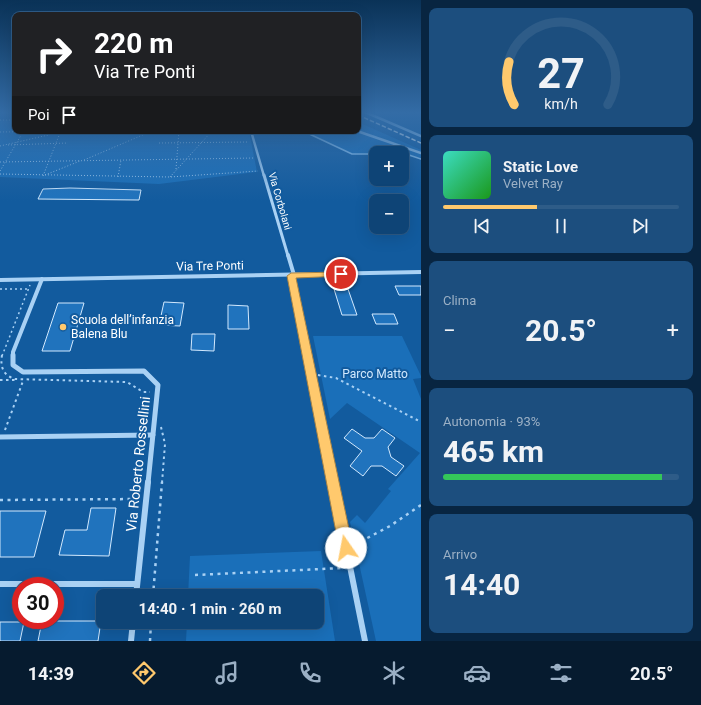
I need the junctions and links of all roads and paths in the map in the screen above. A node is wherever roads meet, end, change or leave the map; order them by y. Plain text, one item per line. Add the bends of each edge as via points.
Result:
1 (17, 142) joint
2 (126, 142) edge
3 (201, 142) junction
4 (249, 142) dead end
5 (254, 142) edge
6 (389, 142) edge
7 (68, 143) dead end
8 (159, 143) dead end
9 (178, 143) junction
10 (55, 144) junction
11 (3, 145) junction
12 (16, 145) junction
13 (0, 146) edge
14 (421, 153) edge
15 (254, 158) dead end
16 (176, 159) junction
17 (186, 159) junction
18 (82, 160) junction
19 (121, 160) junction
20 (48, 161) junction
21 (0, 162) edge
22 (5, 162) junction
23 (176, 169) junction
24 (258, 171) dead end
25 (0, 172) edge
26 (0, 174) edge
27 (43, 176) junction
28 (118, 177) junction
29 (170, 177) junction
30 (421, 272) edge
31 (292, 276) junction
32 (42, 279) junction
33 (0, 280) edge
34 (32, 280) junction
35 (0, 289) edge
36 (28, 289) junction
37 (311, 373) junction
38 (0, 380) edge
39 (19, 380) junction
40 (23, 380) junction
41 (157, 392) junction
42 (421, 422) edge
43 (160, 424) dead end
44 (153, 435) junction
45 (1, 437) edge
46 (146, 499) junction
47 (0, 500) edge
48 (421, 505) edge
49 (346, 548) junction
50 (350, 567) junction
51 (195, 575) dead end
52 (0, 584) edge
53 (137, 584) junction
54 (137, 589) edge
55 (154, 589) edge
56 (132, 629) edge
57 (151, 629) edge
58 (131, 641) edge
59 (150, 641) edge
60 (365, 641) edge

1 - 11 path
1 - 12 path
2 - 18 path
3 - 4 path
3 - 9 path
3 - 17 path
5 - 31 street, Via Corbolani
6 - 14 street
7 - 10 path
8 - 9 path
9 - 16 path
10 - 12 path
10 - 20 path
11 - 12 path
11 - 13 path
12 - 22 path
15 - 17 path
16 - 17 path
16 - 19 path
16 - 23 path
17 - 23 path
18 - 19 path
18 - 20 path
18 - 27 path
19 - 28 path
20 - 22 path
20 - 27 path
21 - 22 path
22 - 25 path
23 - 29 path
24 - 29 path
26 - 27 path
27 - 28 path
28 - 29 path
30 - 31 street, Via Tre Ponti
31 - 32 street, Via Tre Ponti
31 - 37 street, Via Corbolani
32 - 34 street, Via Tre Ponti
32 - 41 street, Via Roberto Rossellini via 13,352 13,365 23,372 144,371 158,386
33 - 34 street, Via Tre Ponti
34 - 36 path
35 - 36 path
36 - 39 path via 0,361 0,368 7,377
37 - 42 path via 336,378
37 - 49 street, Via Corbolani
38 - 39 path
39 - 40 path
40 - 41 path via 127,382 143,392
40 - 45 path
41 - 44 street, Via Roberto Rossellini
43 - 55 path via 166,444
44 - 45 street
44 - 46 street, Via Roberto Rossellini
46 - 47 path
46 - 53 street, Via Roberto Rossellini
48 - 49 path via 390,526
49 - 50 street, Via Corbolani
50 - 51 path
50 - 60 street, Via Corbolani
52 - 53 street
53 - 54 street, Via Roberto Rossellini
56 - 58 street
57 - 59 path

